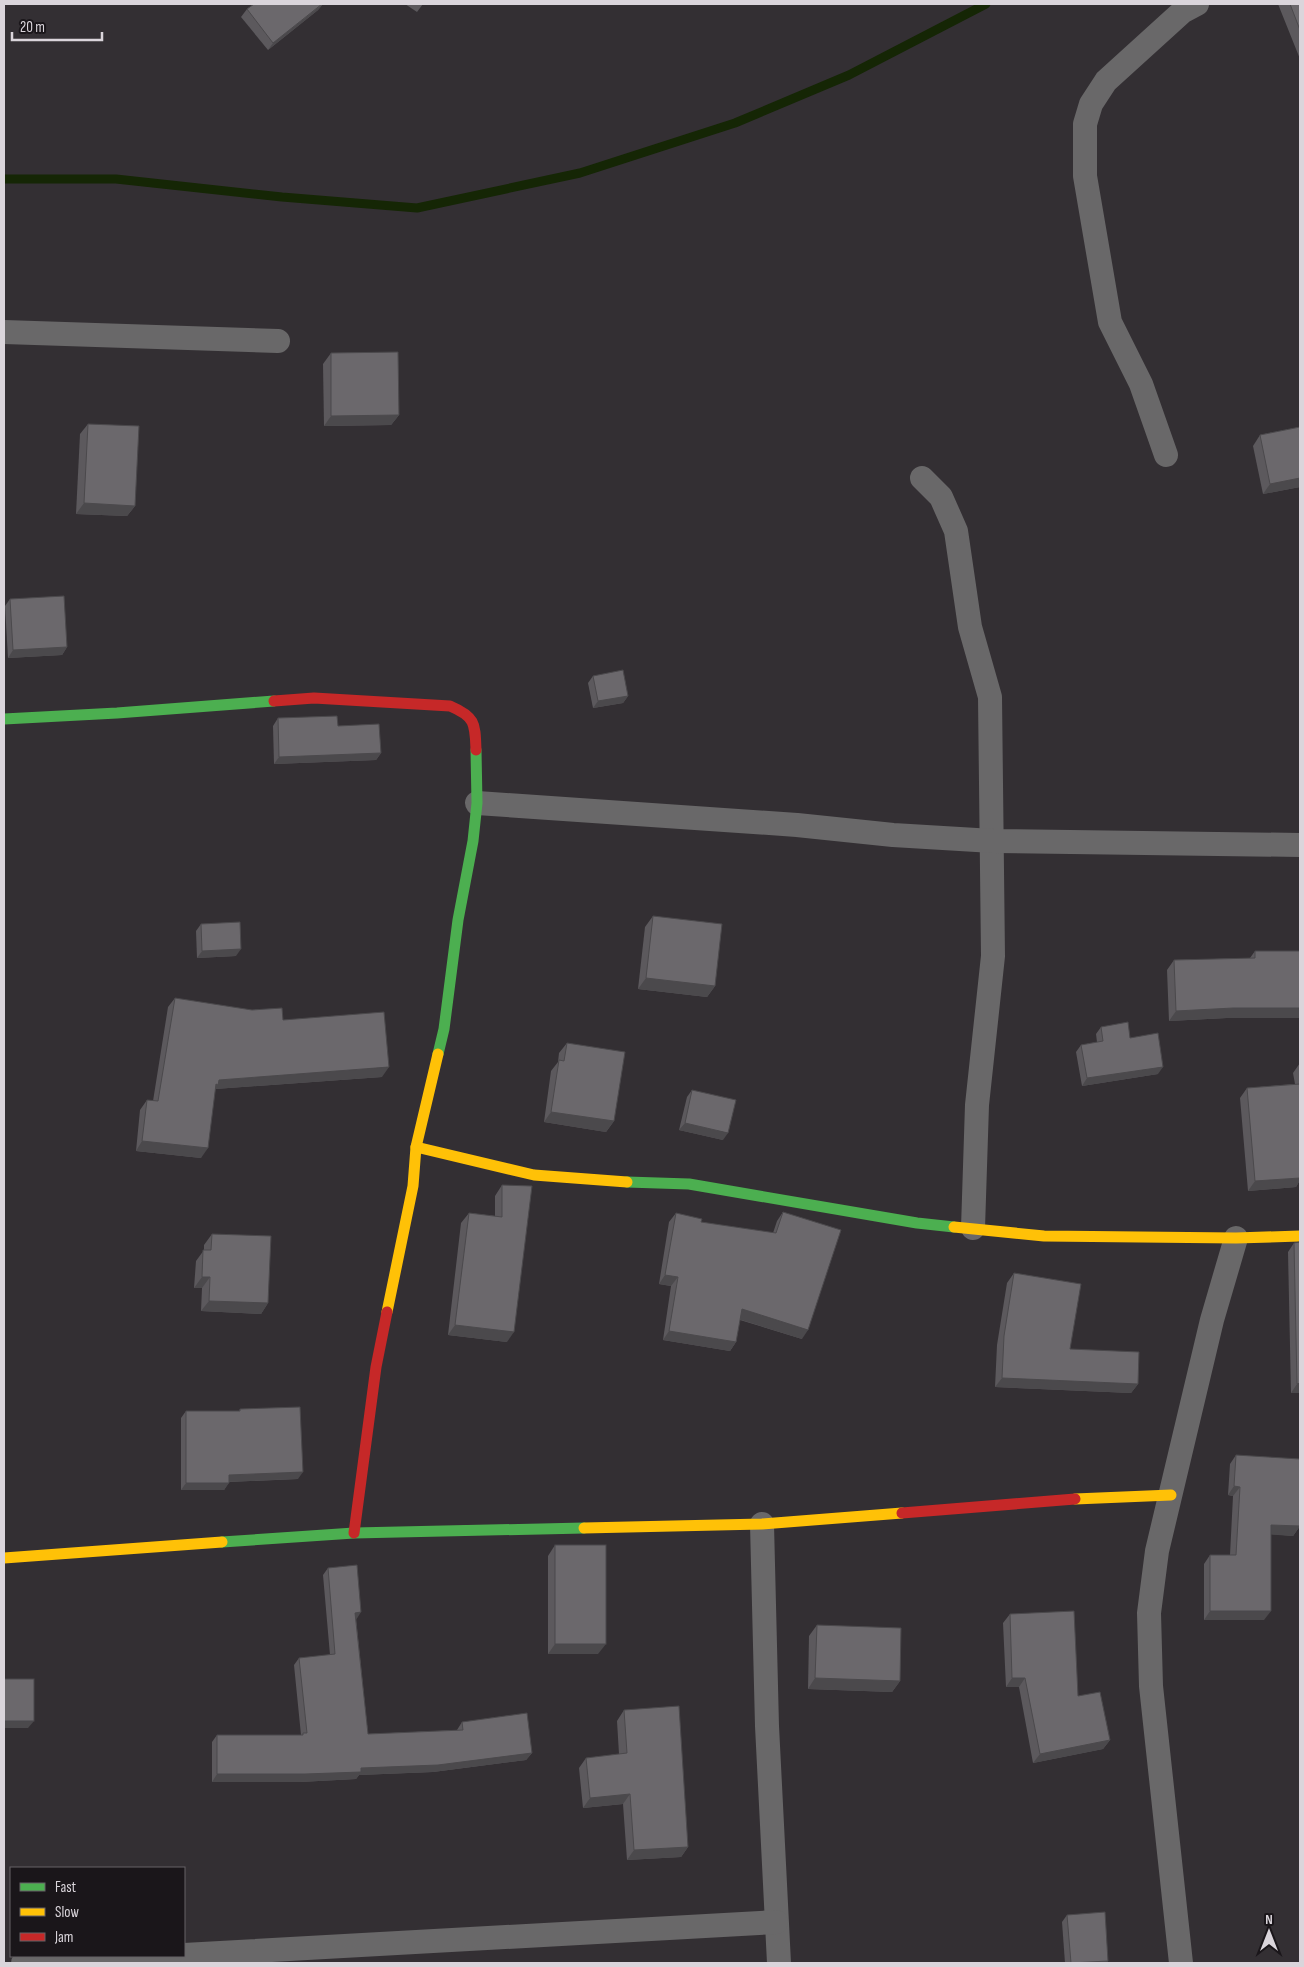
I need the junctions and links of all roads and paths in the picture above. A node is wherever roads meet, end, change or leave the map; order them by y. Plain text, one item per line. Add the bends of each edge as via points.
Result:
1 (1197, 4) edge
2 (4, 332) edge
3 (278, 341) dead end
4 (1166, 455) dead end
5 (922, 478) dead end
6 (4, 719) edge
7 (477, 803) junction
8 (993, 840) junction
9 (1300, 845) edge
10 (416, 1147) junction
11 (973, 1228) junction
12 (1300, 1236) edge
13 (1236, 1238) junction
14 (1171, 1495) junction
15 (762, 1524) junction
16 (354, 1533) junction
17 (4, 1558) edge
18 (776, 1922) junction
19 (185, 1955) edge
20 (149, 1957) edge
21 (23, 1963) edge
22 (779, 1963) edge
23 (1181, 1963) edge

1 - 4 street via 1182,12 1106,81 1090,104 1085,124 1085,176 1110,322 1141,384
2 - 3 street
5 - 8 street via 941,497 956,531 970,627 990,697
6 - 7 street via 314,698 450,706 465,712 475,726
7 - 8 street
7 - 10 street via 444,1029
8 - 9 street
8 - 11 street via 993,956 977,1105
10 - 11 street via 534,1175 689,1184 917,1223
10 - 16 street via 413,1186 376,1367
11 - 13 street via 1044,1236
12 - 13 street
13 - 14 street via 1212,1320
14 - 15 street via 1028,1502
14 - 23 street via 1157,1550 1149,1613 1151,1686
15 - 16 street
15 - 18 street
16 - 17 street
18 - 19 street
18 - 22 street
20 - 21 street

